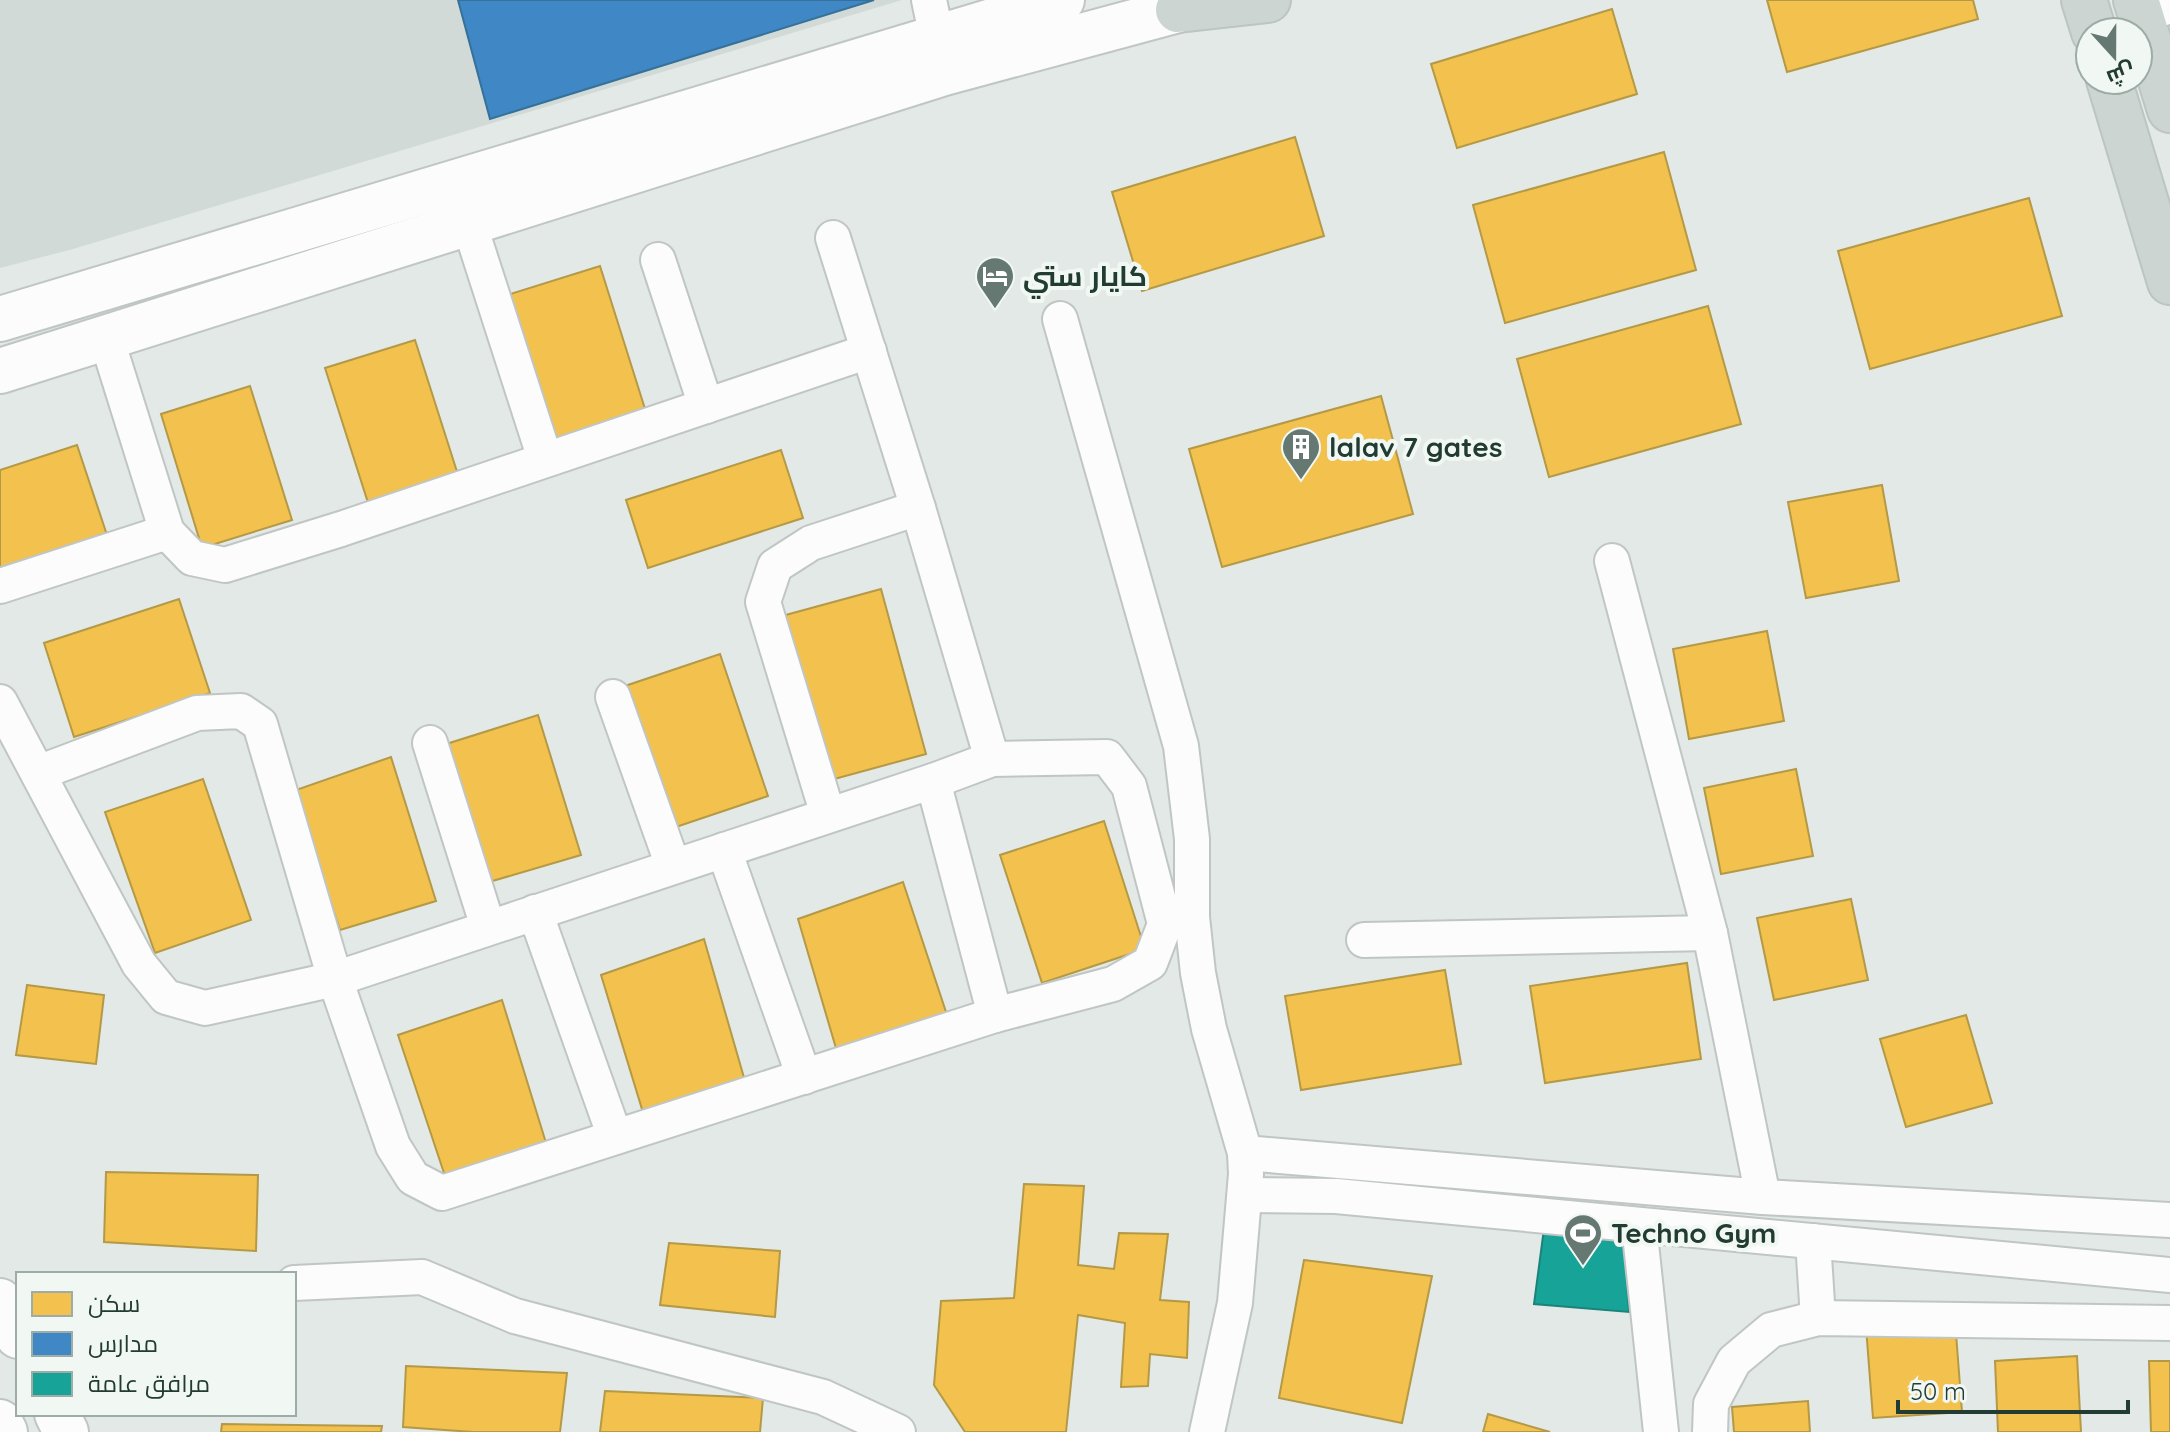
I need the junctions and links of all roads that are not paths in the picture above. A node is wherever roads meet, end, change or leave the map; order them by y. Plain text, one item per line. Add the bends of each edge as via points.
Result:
1 (1062, 0) edge
2 (1268, 0) edge
3 (1195, 5) edge
4 (2149, 7) edge
5 (936, 37) edge
6 (2114, 96) edge
7 (2170, 110) edge
8 (469, 223) junction
9 (833, 238) dead end
10 (658, 260) dead end
11 (2170, 282) edge
12 (0, 319) edge
13 (1060, 319) dead end
14 (106, 337) junction
15 (869, 351) junction
16 (0, 371) edge
17 (706, 406) junction
18 (545, 459) junction
19 (918, 508) junction
20 (167, 532) junction
21 (1612, 561) dead end
22 (0, 586) edge
23 (613, 697) dead end
24 (0, 702) edge
25 (430, 743) dead end
26 (992, 759) junction
27 (38, 773) junction
28 (933, 781) junction
29 (828, 815) junction
30 (724, 850) junction
31 (673, 866) junction
32 (535, 912) junction
33 (488, 927) junction
34 (1710, 933) junction
35 (1364, 940) dead end
36 (335, 979) junction
37 (995, 1015) junction
38 (804, 1077) junction
39 (615, 1137) junction
40 (1245, 1153) junction
41 (1339, 1159) junction
42 (1245, 1195) junction
43 (1336, 1196) junction
44 (1763, 1197) junction
45 (2170, 1220) edge
46 (1639, 1225) junction
47 (1813, 1241) junction
48 (2170, 1275) edge
49 (296, 1283) edge
50 (0, 1301) edge
51 (1818, 1318) junction
52 (2170, 1323) edge
53 (16, 1332) edge
54 (0, 1422) edge
55 (5, 1432) edge
56 (898, 1432) edge
57 (1207, 1432) edge
58 (1661, 1432) edge
59 (1710, 1432) edge

1 - 5 main road
2 - 3 main road
3 - 5 main road
4 - 7 main road
5 - 8 main road
5 - 12 main road
6 - 11 main road
8 - 14 main road
8 - 18 street
9 - 15 street
10 - 17 street
13 - 40 street via 1181,746 1192,839 1198,973
14 - 16 main road
14 - 20 street
15 - 17 street
15 - 19 street
17 - 18 street
18 - 20 street via 225,565 192,558
19 - 26 street
19 - 29 street via 811,543 775,566 763,602
20 - 22 street
21 - 34 street
23 - 31 street
24 - 27 street
25 - 33 street
26 - 28 street
26 - 37 street via 1107,757 1129,786 1165,924 1150,963 1113,984
27 - 36 street via 139,964 166,997 205,1008
27 - 36 street via 197,713 241,711 260,724
28 - 29 street
28 - 37 street
29 - 30 street
30 - 31 street
30 - 38 street
31 - 32 street
32 - 33 street
32 - 39 street
33 - 36 street
34 - 35 street
34 - 44 street
36 - 39 street via 393,1146 413,1178 442,1193
37 - 38 street
38 - 39 street
40 - 41 street
40 - 42 street
41 - 43 street
41 - 44 street
42 - 43 street
42 - 57 street via 1235,1303
43 - 46 street
44 - 45 street
46 - 47 street
46 - 58 street
47 - 48 street
47 - 51 street
49 - 56 street via 422,1277 515,1316 823,1397
50 - 53 main road
51 - 52 street
51 - 59 street via 1771,1330 1734,1361 1711,1404
54 - 55 main road

